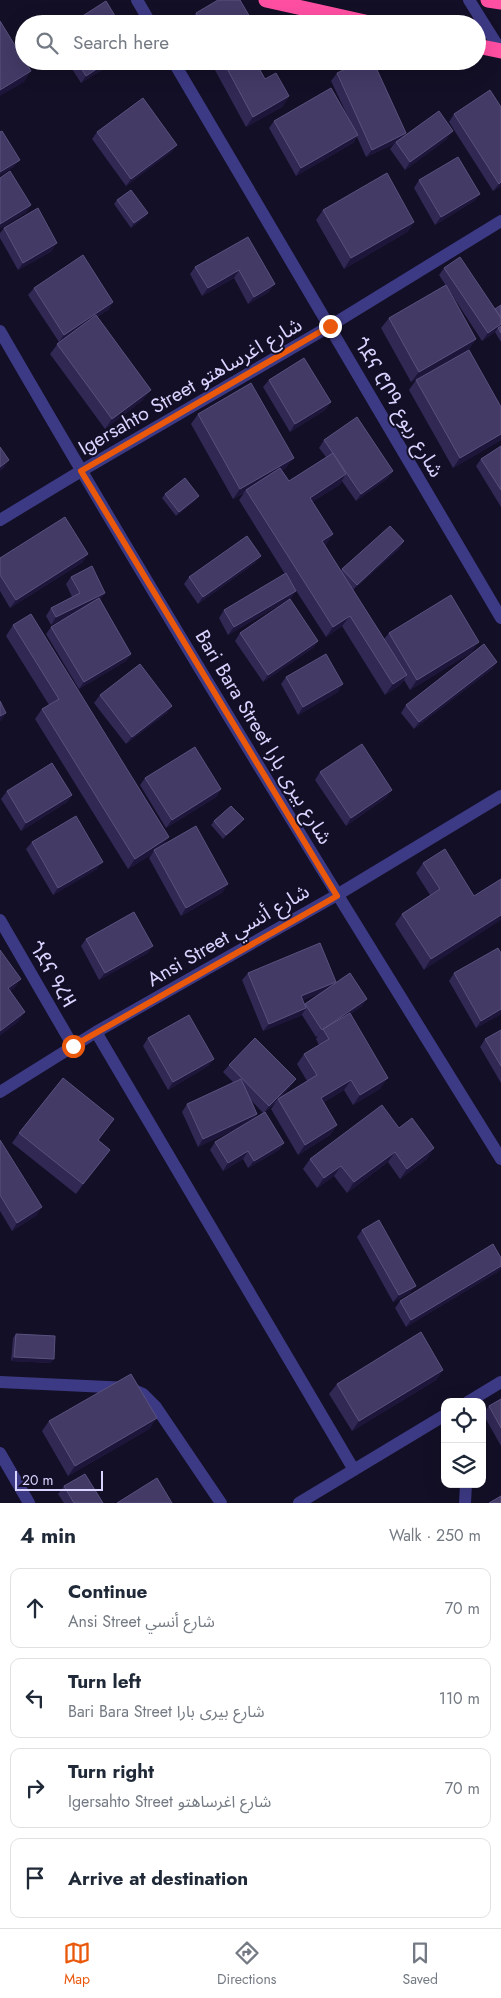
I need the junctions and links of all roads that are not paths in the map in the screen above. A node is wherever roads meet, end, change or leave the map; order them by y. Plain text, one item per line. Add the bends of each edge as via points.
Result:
1 (137, 0) edge
2 (266, 0) edge
3 (469, 0) edge
4 (488, 0) edge
5 (501, 2) edge
6 (146, 15) edge
7 (334, 15) edge
8 (478, 15) edge
9 (486, 27) edge
10 (486, 48) edge
11 (501, 51) edge
12 (178, 70) edge
13 (501, 220) edge
14 (330, 326) junction
15 (0, 331) edge
16 (81, 471) junction
17 (0, 520) edge
18 (501, 618) edge
19 (501, 796) edge
20 (337, 896) junction
21 (0, 920) edge
22 (96, 1032) junction
23 (73, 1046) junction
24 (0, 1092) edge
25 (501, 1159) edge
26 (0, 1382) edge
27 (501, 1382) edge
28 (477, 1398) edge
29 (441, 1418) edge
30 (0, 1453) edge
31 (354, 1470) junction
32 (466, 1488) edge
33 (29, 1503) edge
34 (221, 1503) edge
35 (299, 1503) edge
36 (465, 1503) edge

1 - 6 street
2 - 7 highway
3 - 8 street
4 - 5 highway
9 - 11 street
10 - 11 highway
12 - 14 street, ጎደና ሮቦዓ شارع ربوع
13 - 14 street, Igersahto Street شارع اغرساهتو
14 - 16 street, Igersahto Street شارع اغرساهتو
14 - 18 street, ጎደና ሮቦዓ شارع ربوع
15 - 16 street, Bari Bara Street شارع بيرى بارا
16 - 17 street, Igersahto Street شارع اغرساهتو
16 - 20 street, Bari Bara Street شارع بيرى بارا
19 - 20 street, Ansi Street شارع أنسي
20 - 22 street, Ansi Street شارع أنسي
20 - 25 street, Bari Bara Street شارع بيرى بارا
21 - 23 street, ጎደና ዓረዛ
22 - 23 street, Ansi Street شارع أنسي
22 - 31 street
23 - 24 street, Ansi Street شارع أنسي
26 - 34 street via 129,1388 143,1394 156,1407
27 - 28 street
29 - 31 street
30 - 33 street
31 - 35 street
32 - 36 street

